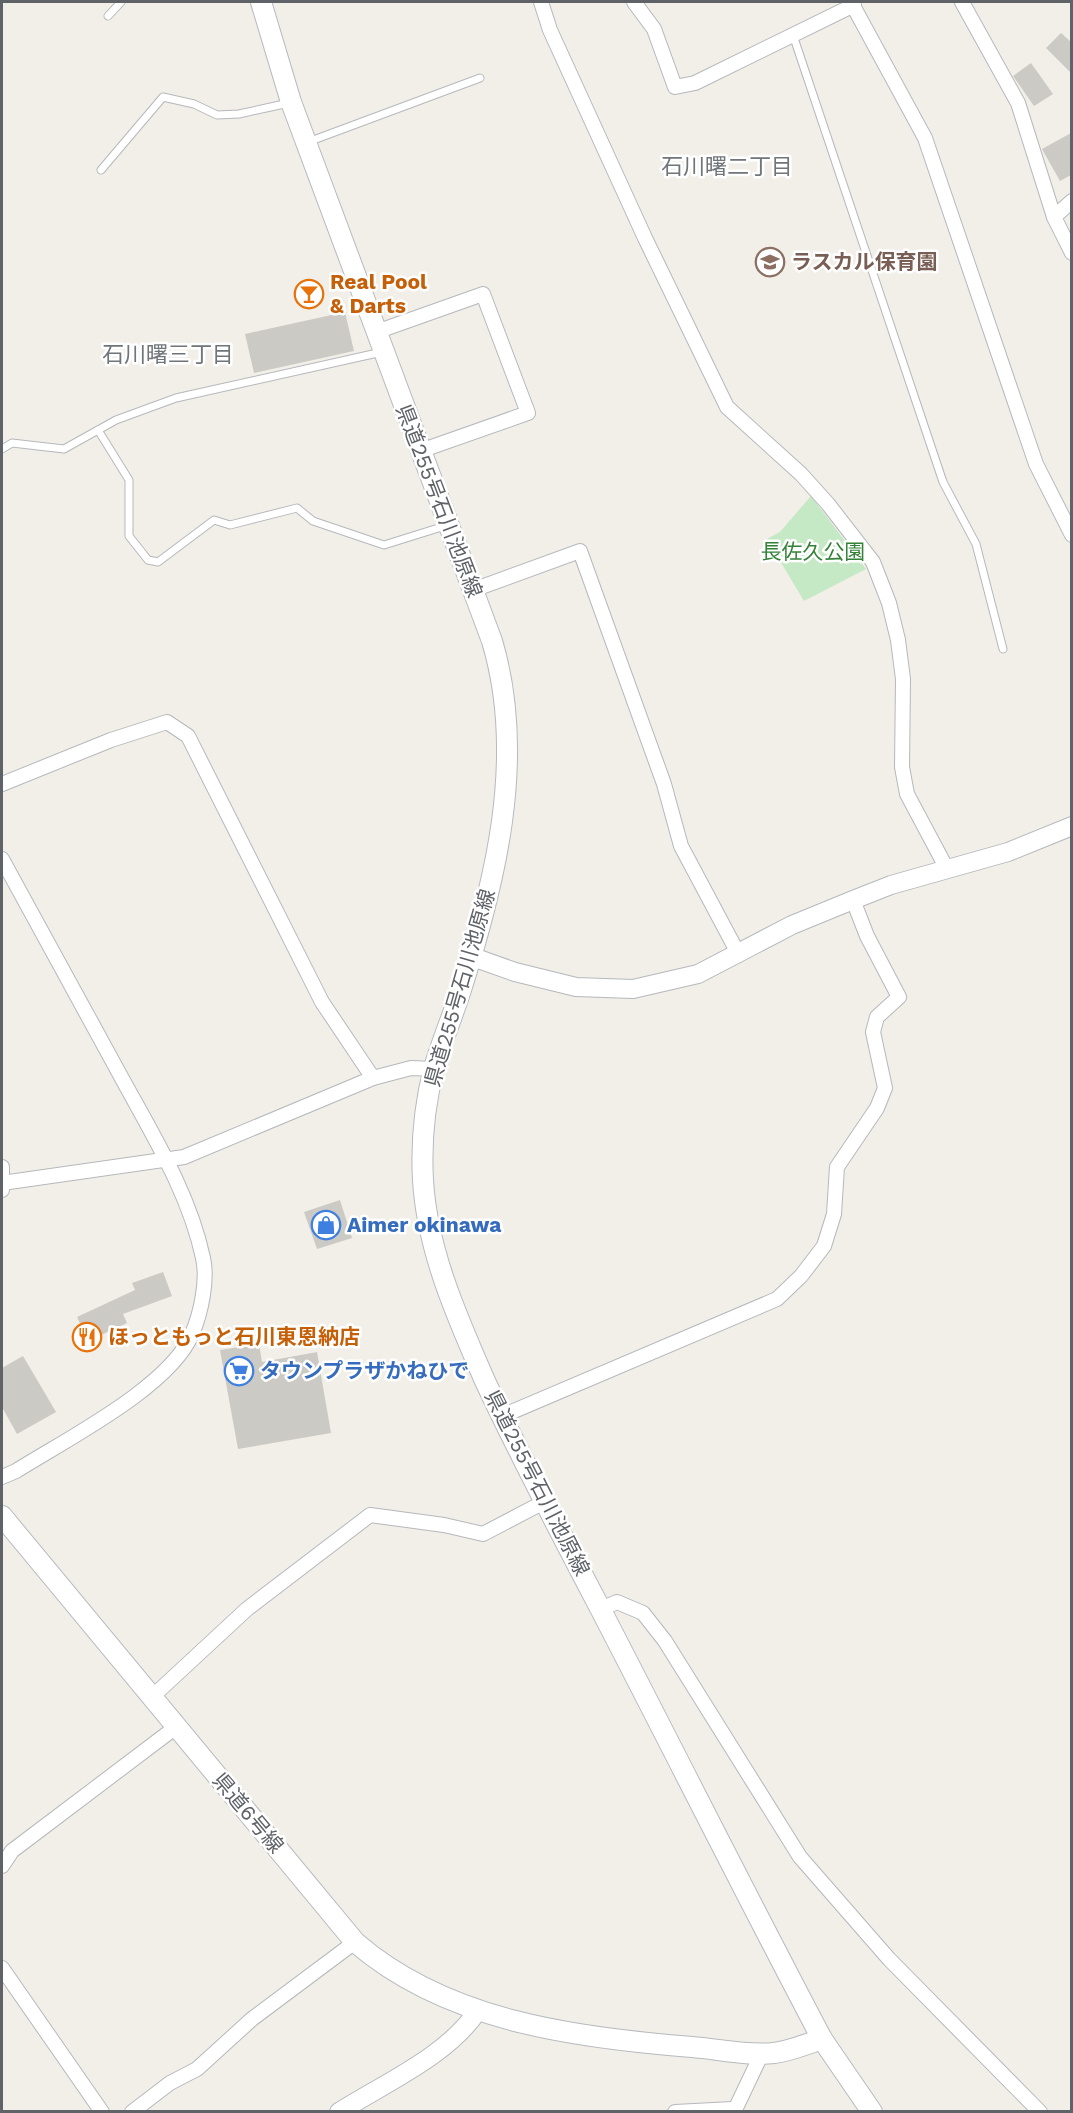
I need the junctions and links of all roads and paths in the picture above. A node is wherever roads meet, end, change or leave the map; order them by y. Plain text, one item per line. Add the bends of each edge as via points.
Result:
1 (121, 2) edge
2 (261, 2) edge
3 (541, 2) edge
4 (634, 2) edge
5 (962, 2) edge
6 (853, 3) edge
7 (108, 16) dead end
8 (793, 36) junction
9 (480, 78) dead end
10 (291, 102) junction
11 (306, 142) junction
12 (101, 170) dead end
13 (1071, 201) edge
14 (1054, 217) junction
15 (1071, 253) edge
16 (376, 332) junction
17 (383, 351) junction
18 (98, 430) junction
19 (2, 449) edge
20 (420, 451) junction
21 (449, 525) junction
22 (1071, 535) edge
23 (472, 590) junction
24 (1003, 649) dead end
25 (2, 784) edge
26 (1071, 826) edge
27 (2, 859) edge
28 (947, 869) junction
29 (853, 900) junction
30 (739, 955) junction
31 (470, 956) junction
32 (434, 1069) junction
33 (373, 1078) junction
34 (167, 1161) junction
35 (2, 1167) edge
36 (2, 1186) edge
37 (501, 1416) junction
38 (2, 1477) edge
39 (544, 1502) junction
40 (2, 1516) edge
41 (601, 1609) junction
42 (152, 1697) junction
43 (176, 1726) junction
44 (2, 1866) edge
45 (355, 1942) junction
46 (2, 1968) edge
47 (478, 2010) junction
48 (822, 2039) junction
49 (762, 2053) junction
50 (734, 2110) edge
51 (102, 2112) edge
52 (132, 2112) edge
53 (339, 2112) edge
54 (675, 2112) edge
55 (872, 2112) edge
56 (1040, 2112) edge

1 - 7 lane
2 - 10 main road, 県道255号石川池原線
3 - 28 street via 550,30 645,238 727,407 801,474 873,562 898,640 903,679 902,767 907,794
4 - 8 street via 654,28 675,87 695,83
5 - 14 street via 1018,103
6 - 8 street
6 - 22 street via 925,138 1036,464
8 - 24 lane via 943,482 976,544
9 - 11 lane
10 - 11 main road, 県道255号石川池原線
10 - 12 lane via 217,115 194,104 163,97
11 - 16 main road, 県道255号石川池原線
13 - 14 street
14 - 15 street
16 - 17 main road, 県道255号石川池原線
16 - 20 street via 483,294 528,413
17 - 18 lane via 366,358 176,398
17 - 20 main road, 県道255号石川池原線
18 - 19 lane via 64,449 12,443
18 - 21 lane via 129,480 129,536 148,560 158,562 214,520 231,525 297,508 313,521 384,545
20 - 21 main road, 県道255号石川池原線
21 - 23 main road, 県道255号石川池原線
23 - 30 street via 580,551 664,784 681,846
23 - 31 main road, 県道255号石川池原線 via 500,669 506,751 503,825
25 - 33 street via 167,722 188,736 322,1002
26 - 28 street via 1008,852
27 - 34 street
28 - 29 street
29 - 30 street via 792,925
29 - 37 street via 899,997 876,1017 873,1032 885,1088 877,1108 837,1167 834,1214 824,1246 777,1299
30 - 31 street via 698,974 633,989 576,987
31 - 32 main road, 県道255号石川池原線
32 - 33 street via 411,1068
32 - 37 main road, 県道255号石川池原線 via 423,1143 425,1212 462,1328
33 - 34 street
34 - 36 street
34 - 38 street via 204,1261 203,1293 192,1335 150,1387
35 - 36 street
37 - 39 main road, 県道255号石川池原線
39 - 41 main road, 県道255号石川池原線
39 - 42 street via 483,1534 370,1515 247,1609
40 - 42 main road, 県道6号線
41 - 48 main road, 県道255号石川池原線
41 - 56 street via 617,1602 644,1613 800,1857 889,1959
42 - 43 main road, 県道6号線
43 - 44 street via 12,1851
43 - 45 main road, 県道6号線
45 - 47 main road, 県道6号線 via 411,1981
45 - 52 street via 252,2019 197,2069 170,2083
46 - 51 street
47 - 49 main road, 県道6号線 via 553,2030 660,2045
47 - 53 street via 447,2045
48 - 49 main road, 県道6号線 via 776,2053
48 - 55 main road, 県道255号石川池原線
49 - 50 street
50 - 54 street

